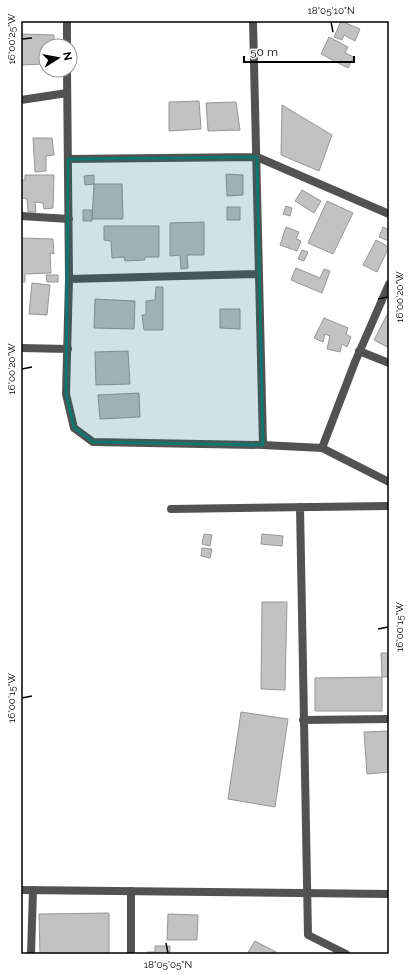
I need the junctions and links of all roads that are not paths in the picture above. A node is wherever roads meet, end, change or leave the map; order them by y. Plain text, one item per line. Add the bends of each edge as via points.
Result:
1 (67, 21) edge
2 (254, 21) edge
3 (67, 38) edge
4 (67, 78) edge
5 (67, 93) junction
6 (21, 100) edge
7 (257, 157) junction
8 (68, 159) junction
9 (389, 214) edge
10 (21, 216) edge
11 (69, 219) junction
12 (259, 274) junction
13 (69, 278) junction
14 (389, 284) edge
15 (21, 348) edge
16 (68, 349) junction
17 (359, 351) junction
18 (389, 364) edge
19 (263, 445) junction
20 (322, 448) junction
21 (389, 482) edge
22 (389, 506) edge
23 (300, 508) junction
24 (172, 509) dead end
25 (389, 719) edge
26 (303, 720) junction
27 (21, 890) edge
28 (33, 890) junction
29 (131, 891) junction
30 (306, 893) junction
31 (389, 894) edge
32 (337, 952) edge
33 (31, 954) edge
34 (131, 954) edge
35 (346, 954) edge

1 - 3 street
2 - 7 street
4 - 5 street
5 - 6 street
5 - 8 street
7 - 8 street
7 - 9 street
7 - 12 street
8 - 11 street
10 - 11 street
11 - 13 street
12 - 13 street
12 - 19 street
13 - 16 street
14 - 17 street
15 - 16 street
16 - 19 street via 66,394 74,428 93,442
17 - 18 street
17 - 20 street
19 - 20 street
20 - 21 street
22 - 23 street
23 - 24 street
23 - 26 street
25 - 26 street
26 - 30 street
27 - 28 street
28 - 29 street
28 - 33 street
29 - 30 street
29 - 34 street
30 - 31 street
30 - 32 street via 308,935
32 - 35 street

